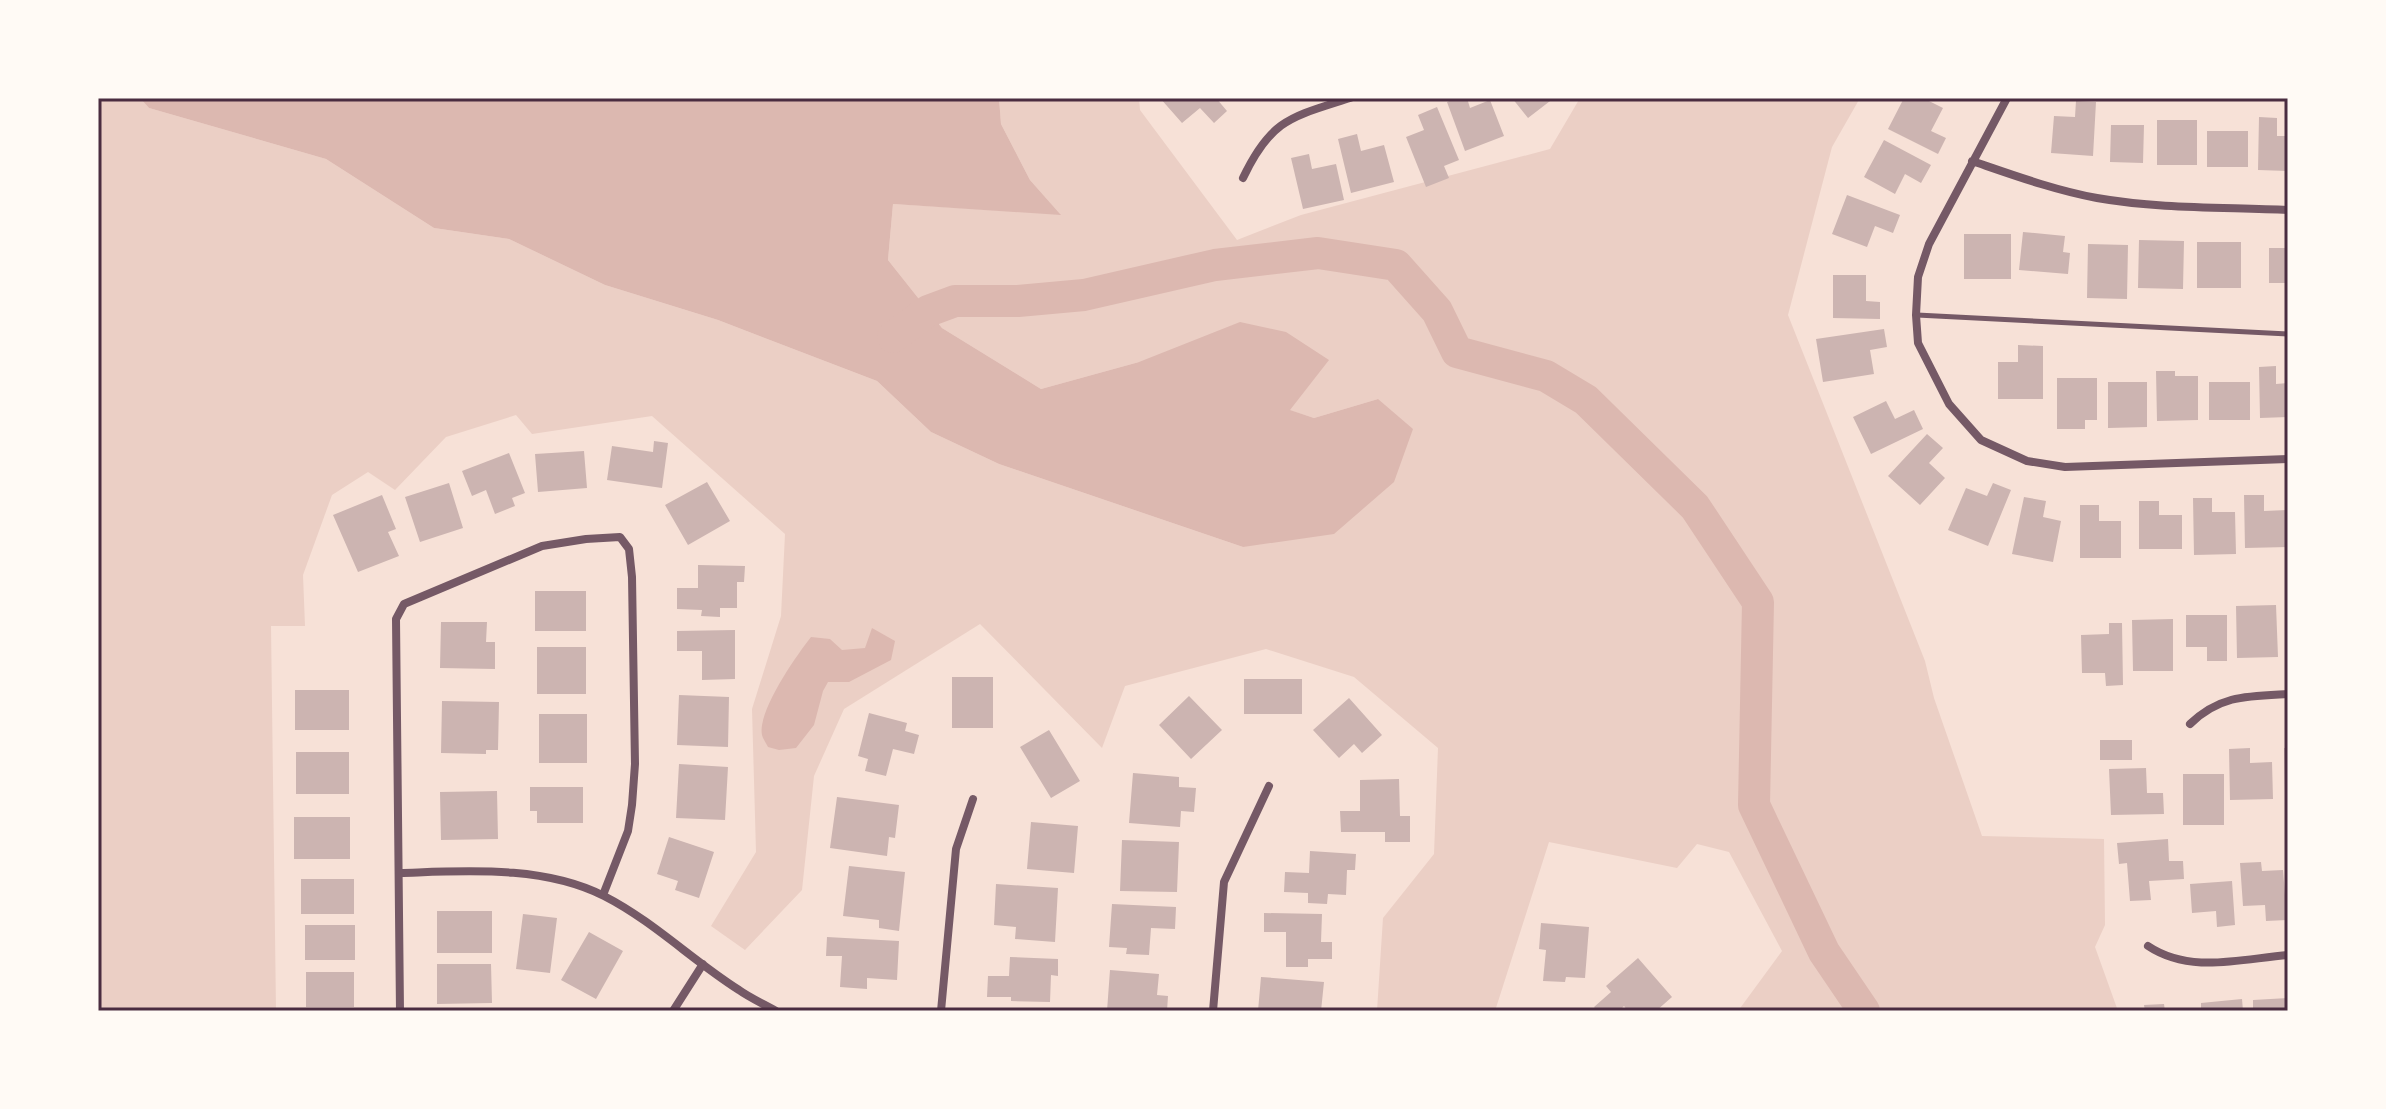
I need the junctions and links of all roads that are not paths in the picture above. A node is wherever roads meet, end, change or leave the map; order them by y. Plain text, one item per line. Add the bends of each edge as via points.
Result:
1 (1350, 98) edge
2 (2007, 98) edge
3 (1972, 161) junction
4 (1243, 178) dead end
5 (2288, 210) edge
6 (1916, 315) junction
7 (2288, 334) edge
8 (2288, 459) edge
9 (2288, 694) edge
10 (2190, 724) dead end
11 (1269, 786) dead end
12 (973, 799) dead end
13 (400, 873) junction
14 (603, 895) junction
15 (2148, 946) dead end
16 (2288, 955) edge
17 (703, 964) junction
18 (400, 1011) edge
19 (673, 1011) edge
20 (776, 1011) edge
21 (941, 1011) edge
22 (1213, 1011) edge

1 - 4 street via 1282,122 1256,150
2 - 3 street
3 - 5 street via 2098,198
3 - 6 street via 1929,244 1918,277
6 - 7 lane
6 - 8 street via 1918,343 1949,404 1981,440 2027,461 2065,467
9 - 10 street via 2221,701
11 - 22 street via 1224,882
12 - 21 street via 956,849
13 - 14 street via 518,874
13 - 14 street via 396,619 404,604 542,546 620,537 629,549 632,577 635,764 628,831
13 - 18 street
14 - 17 street
15 - 16 street via 2181,962
17 - 19 street
17 - 20 street

